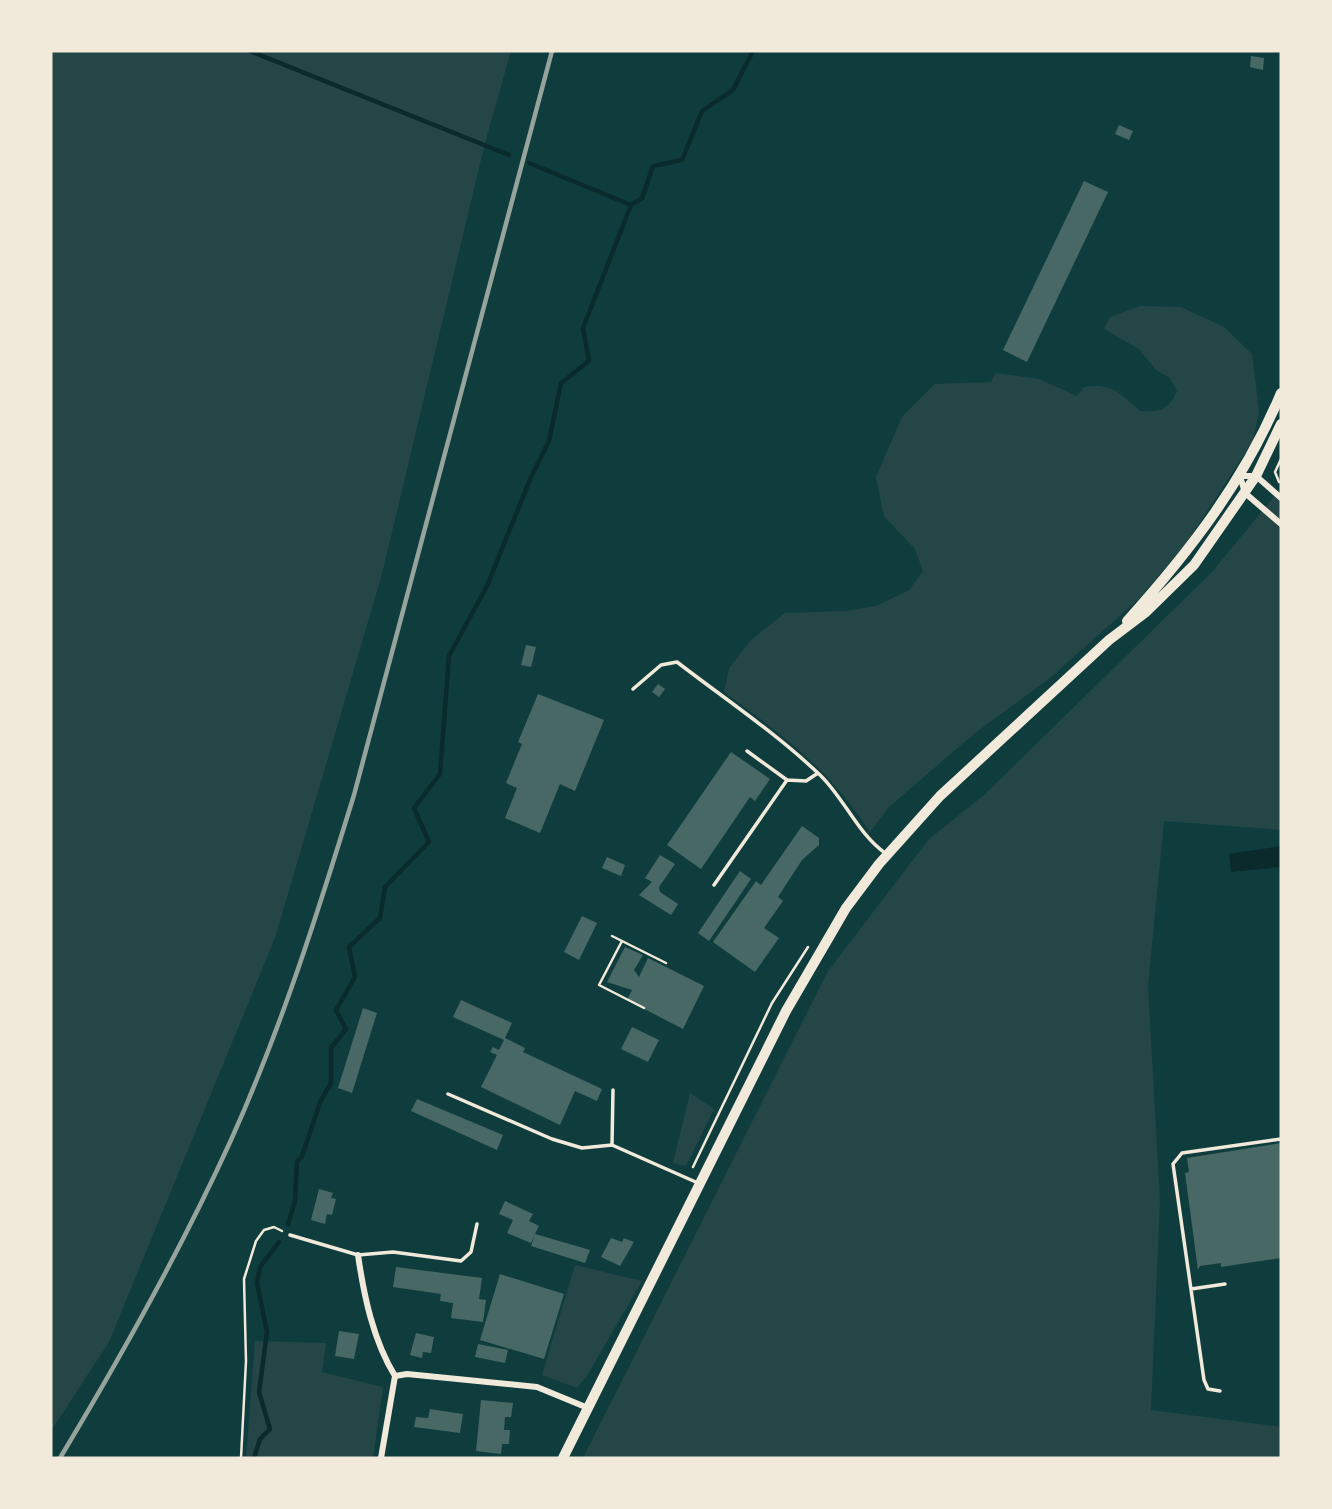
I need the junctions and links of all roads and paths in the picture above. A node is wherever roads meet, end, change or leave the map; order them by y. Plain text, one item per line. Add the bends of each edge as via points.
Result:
1 (1281, 393) edge
2 (1281, 424) edge
3 (1281, 459) edge
4 (1240, 476) junction
5 (1256, 476) junction
6 (1281, 485) edge
7 (1245, 493) junction
8 (1281, 498) edge
9 (1281, 524) edge
10 (1109, 640) junction
11 (633, 689) dead end
12 (747, 751) dead end
13 (818, 773) junction
14 (787, 780) junction
15 (887, 854) junction
16 (714, 885) dead end
17 (612, 936) dead end
18 (622, 941) junction
19 (666, 963) dead end
20 (643, 1008) dead end
21 (613, 1090) dead end
22 (448, 1094) dead end
23 (1281, 1139) edge
24 (612, 1145) junction
25 (700, 1184) junction
26 (477, 1224) dead end
27 (290, 1235) joint
28 (358, 1255) junction
29 (1225, 1284) dead end
30 (1191, 1289) junction
31 (395, 1376) junction
32 (1220, 1391) dead end
33 (588, 1408) junction
34 (241, 1458) edge
35 (381, 1458) edge
36 (563, 1458) edge

1 - 4 main road
2 - 5 main road
3 - 6 path via 1275,472
4 - 5 street
4 - 7 street
4 - 10 main road via 1185,556
5 - 7 main road
5 - 8 street
7 - 9 street
7 - 10 main road via 1195,565
10 - 15 main road via 973,765
11 - 13 lane via 661,665 677,662
12 - 14 lane
13 - 14 lane via 806,781
13 - 15 lane
14 - 16 lane
15 - 25 main road via 813,960
17 - 18 path
18 - 19 path
18 - 20 path via 599,985
21 - 24 lane
22 - 24 lane via 582,1148
23 - 30 lane via 1176,1157 1173,1164
24 - 25 lane
25 - 33 main road
26 - 28 lane via 471,1252 461,1261 393,1252
27 - 28 lane
27 - 34 path via 274,1227 264,1230 252,1248 244,1279 246,1374
28 - 31 street via 364,1293
29 - 30 lane
30 - 32 lane via 1204,1380 1208,1389
31 - 33 street via 431,1375 537,1387
31 - 35 street
33 - 36 main road

